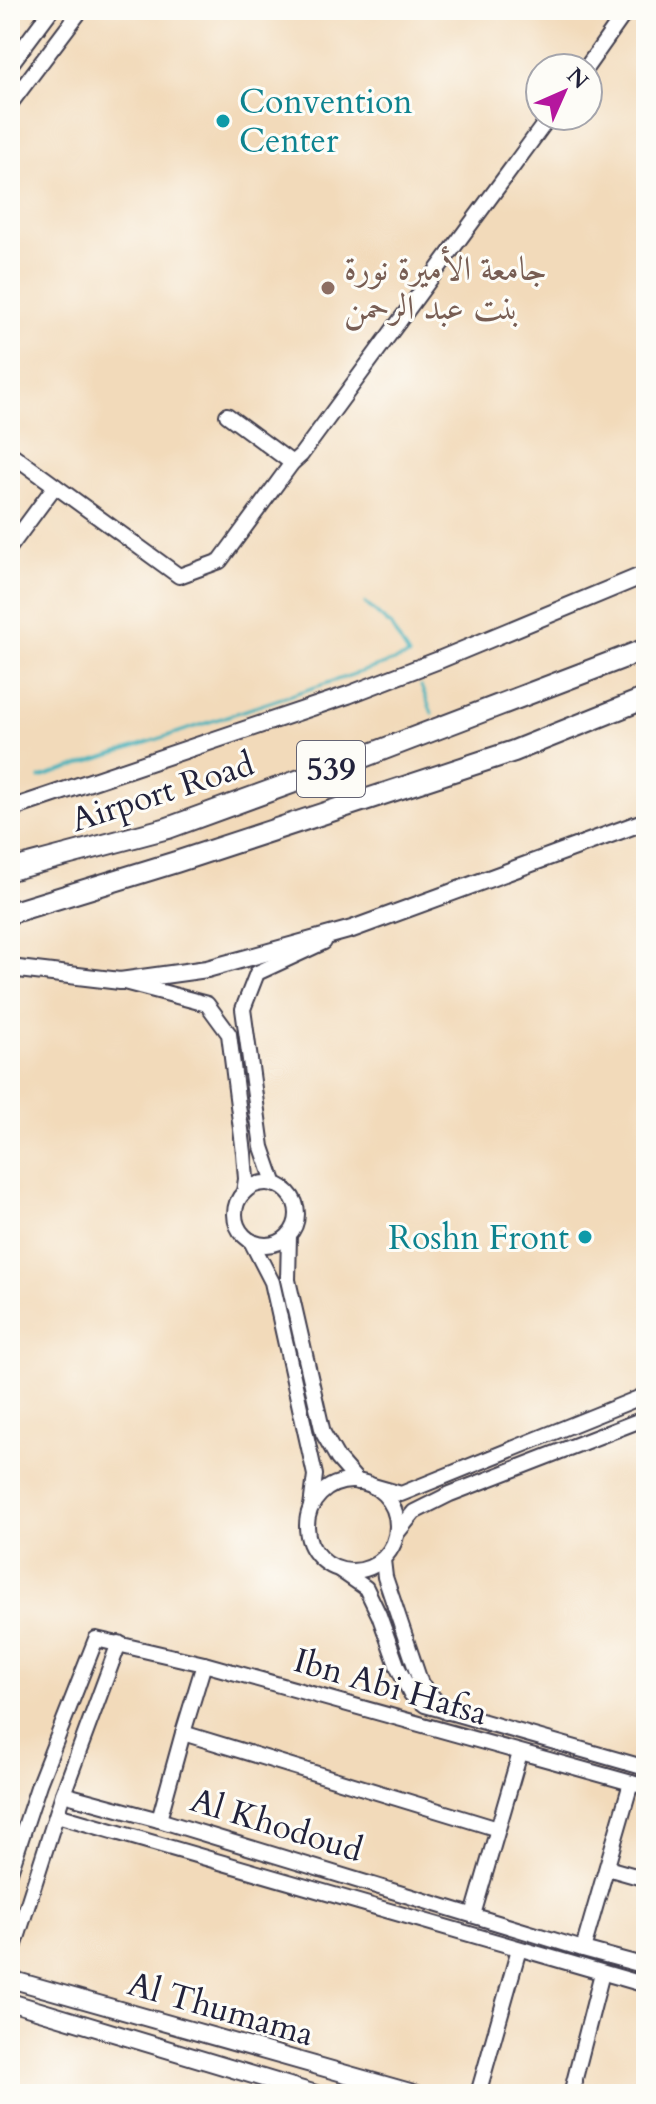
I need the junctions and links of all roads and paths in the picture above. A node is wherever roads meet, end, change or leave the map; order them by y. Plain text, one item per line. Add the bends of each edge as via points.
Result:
1 (51, 10) edge
2 (81, 10) edge
3 (627, 10) edge
4 (597, 52) edge
5 (10, 65) edge
6 (10, 104) edge
7 (538, 132) edge
8 (227, 415) dead end
9 (10, 453) edge
10 (292, 463) junction
11 (55, 486) junction
12 (10, 547) edge
13 (646, 574) edge
14 (646, 643) edge
15 (646, 649) edge
16 (599, 668) junction
17 (646, 698) edge
18 (15, 806) edge
19 (646, 821) edge
20 (168, 828) junction
21 (176, 862) junction
22 (10, 870) edge
23 (10, 913) edge
24 (352, 929) junction
25 (10, 968) edge
26 (120, 981) junction
27 (275, 1185) junction
28 (244, 1192) junction
29 (289, 1235) junction
30 (251, 1241) junction
31 (646, 1395) edge
32 (646, 1418) edge
33 (366, 1484) junction
34 (310, 1509) junction
35 (397, 1533) junction
36 (383, 1560) junction
37 (340, 1570) junction
38 (119, 1643) junction
39 (204, 1664) junction
40 (447, 1712) junction
41 (183, 1733) junction
42 (520, 1753) junction
43 (646, 1768) edge
44 (631, 1783) junction
45 (646, 1787) edge
46 (63, 1794) junction
47 (57, 1815) junction
48 (159, 1820) junction
49 (498, 1829) junction
50 (607, 1868) junction
51 (10, 1872) edge
52 (646, 1879) edge
53 (473, 1915) junction
54 (519, 1949) junction
55 (583, 1949) junction
56 (10, 1960) edge
57 (646, 1966) edge
58 (602, 1973) junction
59 (10, 1979) edge
60 (646, 1985) edge
61 (10, 2002) edge
62 (316, 2094) edge
63 (417, 2094) edge
64 (478, 2094) edge
65 (571, 2094) edge

1 - 5 street
2 - 6 street
3 - 4 street
7 - 10 street
8 - 10 street
9 - 11 street
10 - 11 street via 220,561 179,576
11 - 12 street
13 - 18 main road via 348,695
14 - 16 highway
15 - 16 highway, Airport Road / 539
16 - 20 highway, Airport Road / 539
17 - 21 highway, Airport Road / 539 via 514,751
19 - 24 main road
20 - 21 highway
20 - 22 highway, Airport Road / 539
21 - 23 highway, Airport Road / 539
24 - 26 main road via 207,969
24 - 27 street via 257,973 243,1009 262,1147
25 - 26 main road
26 - 28 street via 207,1004 229,1034
27 - 28 street via 262,1183
27 - 29 street via 295,1203 296,1223
28 - 30 street via 236,1220
29 - 30 street via 275,1244
29 - 33 street via 288,1280 323,1433 338,1459
30 - 34 street via 272,1282 315,1475
31 - 33 street via 401,1494
32 - 35 street via 450,1494 414,1512
33 - 34 street via 330,1487
33 - 35 street via 392,1506
34 - 37 street via 307,1524 315,1552
35 - 36 street
36 - 37 street via 370,1568
36 - 40 street via 421,1684
37 - 40 street via 366,1588 411,1694
38 - 39 street, Ibn Abi Hafsa
38 - 46 street
38 - 51 street via 96,1639
39 - 41 street
39 - 42 street, Ibn Abi Hafsa
40 - 43 street
41 - 48 street
41 - 49 street, Al Khodoud
42 - 44 street, Ibn Abi Hafsa
42 - 49 street
44 - 45 street, Ibn Abi Hafsa
44 - 50 street
46 - 47 street
46 - 48 street, Al Khodoud
47 - 54 street, Al Khodoud
47 - 56 street
48 - 53 street, Al Khodoud
49 - 53 street
50 - 52 street
50 - 55 street
53 - 55 street, Al Khodoud
54 - 58 street, Al Khodoud
54 - 64 street
55 - 57 street, Al Khodoud
58 - 60 street, Al Khodoud
58 - 65 street
59 - 63 main road, Al Thumama
61 - 62 main road, Al Thumama

